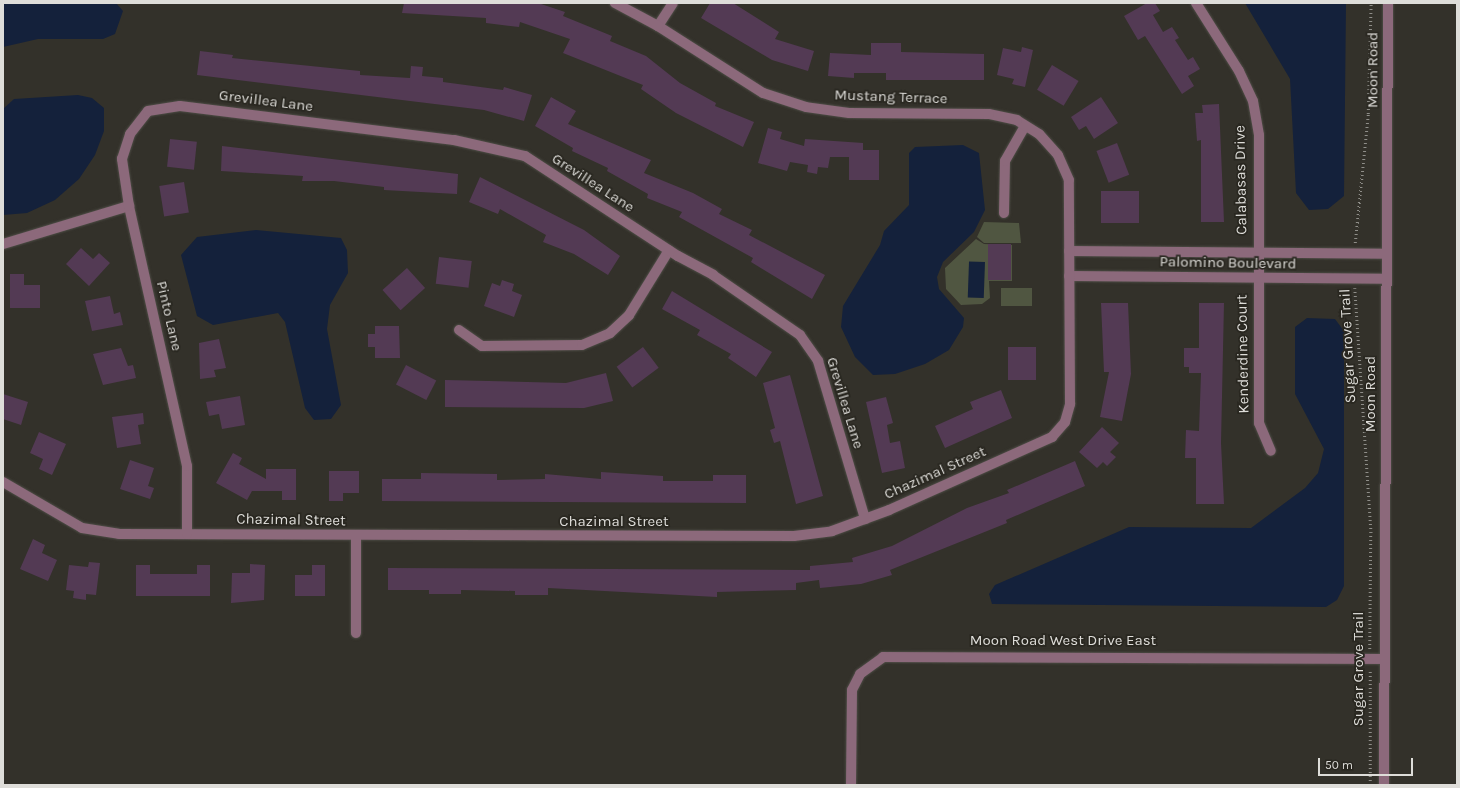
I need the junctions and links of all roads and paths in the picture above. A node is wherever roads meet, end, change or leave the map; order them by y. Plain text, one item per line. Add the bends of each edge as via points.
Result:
1 (615, 3) edge
2 (673, 3) edge
3 (1196, 3) edge
4 (1371, 3) edge
5 (1388, 3) edge
6 (658, 26) junction
7 (148, 111) joint
8 (1025, 126) junction
9 (129, 206) junction
10 (1004, 213) dead end
11 (3, 244) edge
12 (669, 250) junction
13 (1070, 251) junction
14 (1257, 253) junction
15 (1355, 254) junction
16 (1386, 254) junction
17 (1069, 276) junction
18 (1257, 278) junction
19 (1355, 279) junction
20 (1386, 279) junction
21 (460, 330) dead end
22 (1271, 451) dead end
23 (3, 482) edge
24 (865, 519) junction
25 (187, 534) junction
26 (356, 536) junction
27 (356, 633) dead end
28 (1370, 658) junction
29 (1385, 659) junction
30 (851, 785) edge
31 (1370, 785) edge
32 (1384, 785) edge

1 - 6 street, Mustang Terrace
2 - 6 street
3 - 14 street, Calabasas Drive via 1239,70 1253,101 1259,135
4 - 15 path via 1368,114
5 - 16 street, Moon Road
6 - 8 street, Mustang Terrace via 763,94 806,107 849,113 989,114
7 - 9 street, Pinto Lane via 130,134 122,159
7 - 12 street, Grevillea Lane via 180,106 491,146 525,156
8 - 10 street via 1005,161
8 - 13 street, Mustang Terrace via 1039,134 1058,156 1069,180
9 - 11 street
9 - 25 street, Pinto Lane via 187,466
12 - 21 street via 629,315 610,333 582,345 482,346
12 - 24 street, Grevillea Lane via 713,275 800,335 818,361
13 - 14 street, Palomino Boulevard
13 - 17 street, Mustang Terrace
14 - 15 street, Palomino Boulevard
14 - 18 street, Calabasas Drive
15 - 16 street, Palomino Boulevard
16 - 20 street, Moon Road
17 - 18 street, Palomino Boulevard
17 - 24 street, Chazimal Street via 1070,404 1065,422 1052,437
18 - 19 street, Palomino Boulevard
18 - 22 street, Kenderdine Court via 1259,423
19 - 20 street, Palomino Boulevard
19 - 28 path, Sugar Grove Trail via 1371,532
20 - 29 street, Moon Road
23 - 25 street, Chazimal Street via 82,528 119,534
24 - 26 street, Chazimal Street via 832,531 794,536
25 - 26 street, Chazimal Street
26 - 27 street
28 - 29 street, Moon Road West Drive East
28 - 30 street, Moon Road West Drive East via 883,657 860,674 852,690
28 - 31 path, Sugar Grove Trail
29 - 32 street, Moon Road

